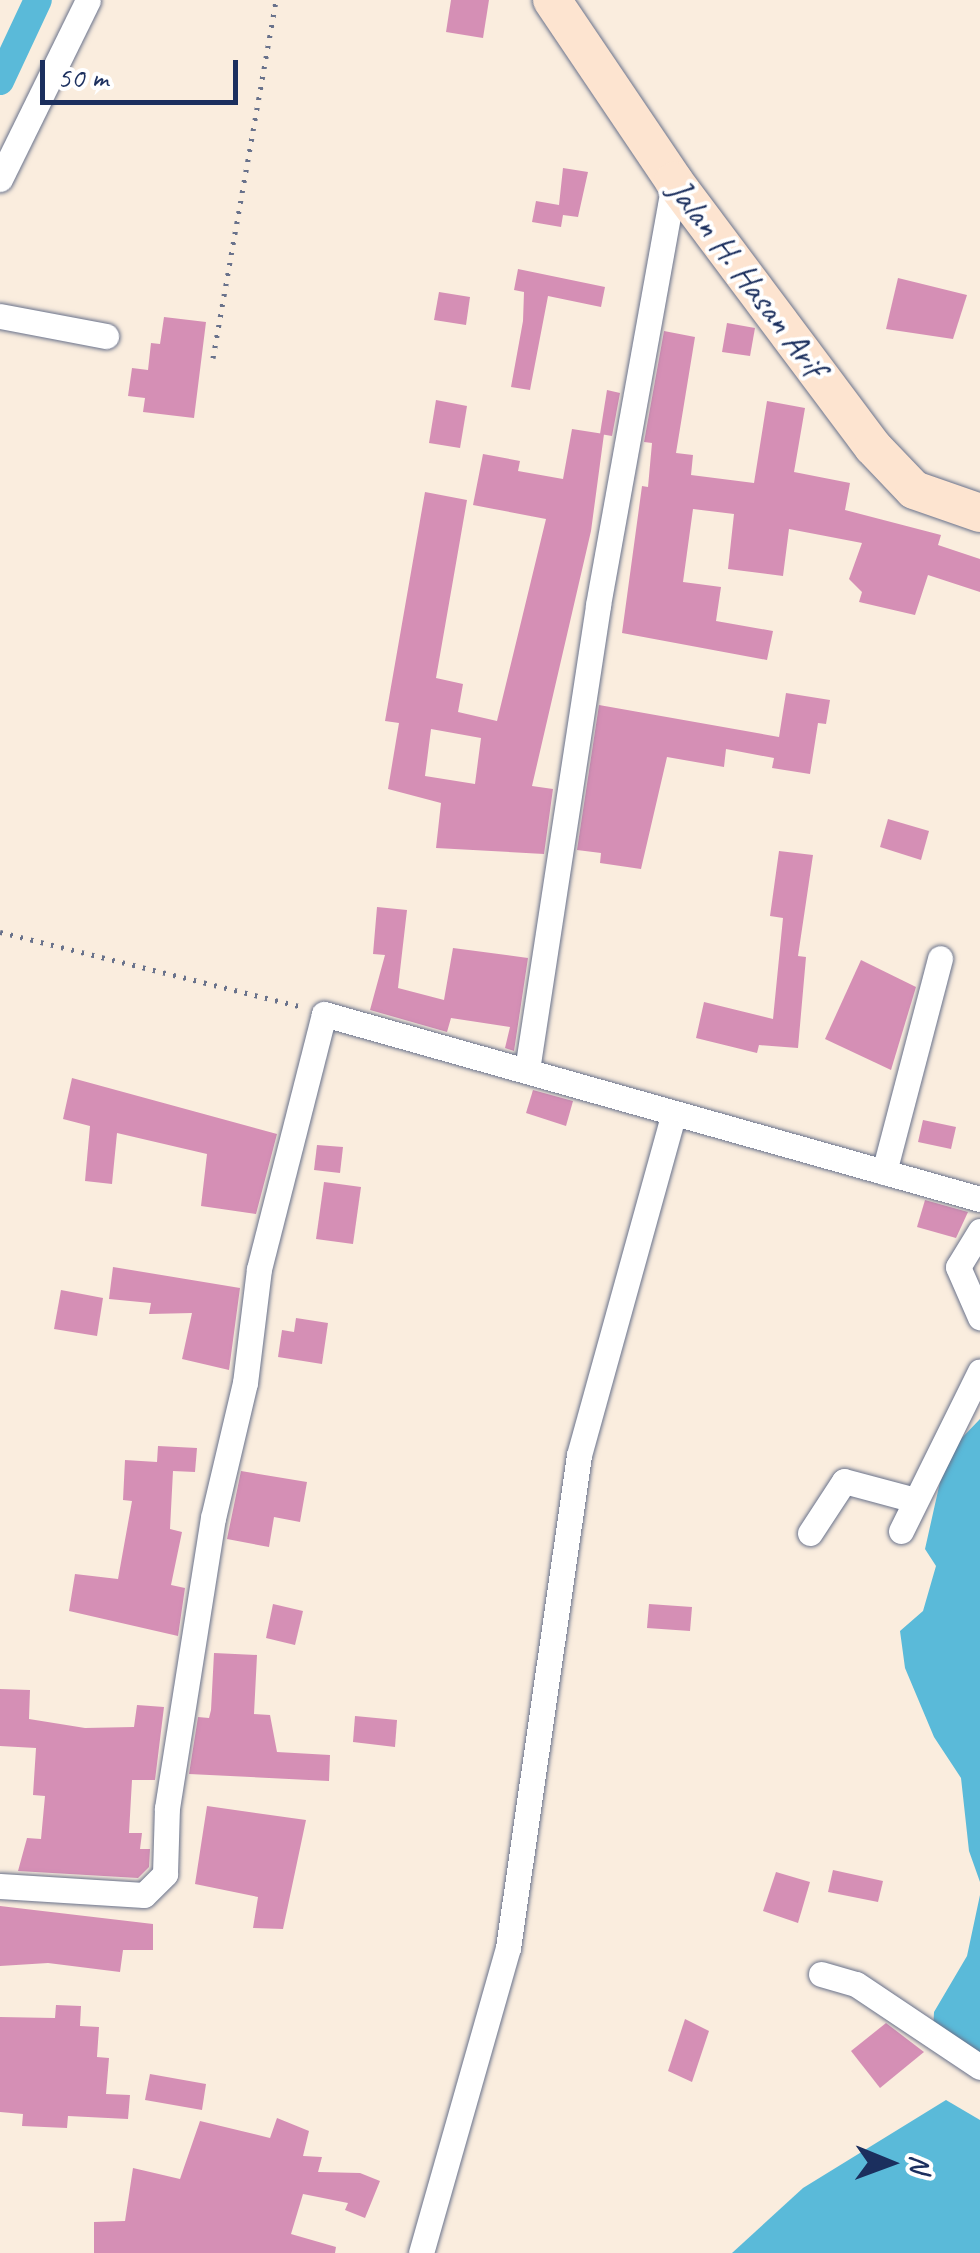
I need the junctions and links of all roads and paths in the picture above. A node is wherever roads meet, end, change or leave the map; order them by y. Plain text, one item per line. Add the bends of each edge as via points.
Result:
1 (88, 0) edge
2 (276, 0) edge
3 (552, 0) edge
4 (0, 179) edge
5 (674, 181) junction
6 (0, 316) edge
7 (106, 336) dead end
8 (213, 358) dead end
9 (980, 513) edge
10 (0, 932) edge
11 (940, 958) dead end
12 (324, 1014) junction
13 (527, 1070) junction
14 (674, 1116) junction
15 (884, 1172) junction
16 (980, 1199) edge
17 (976, 1236) edge
18 (980, 1318) edge
19 (980, 1371) edge
20 (915, 1500) junction
21 (901, 1531) dead end
22 (810, 1533) dead end
23 (0, 1886) edge
24 (821, 1974) dead end
25 (980, 2067) edge
26 (421, 2253) edge

1 - 4 street
2 - 8 path
3 - 5 main road, Jalan H. Hasan Arif
5 - 9 main road, Jalan H. Hasan Arif via 888,464 920,493
5 - 13 street via 595,624
6 - 7 street
10 - 12 path
11 - 15 street
12 - 13 street
12 - 23 street via 259,1269 245,1382 213,1518 167,1808 165,1874 144,1895
13 - 14 street
14 - 15 street
14 - 26 street via 579,1455 508,1948
15 - 16 street
17 - 18 street via 959,1258 959,1278
19 - 20 street
20 - 21 street
20 - 22 street via 844,1481
24 - 25 street via 856,1984

